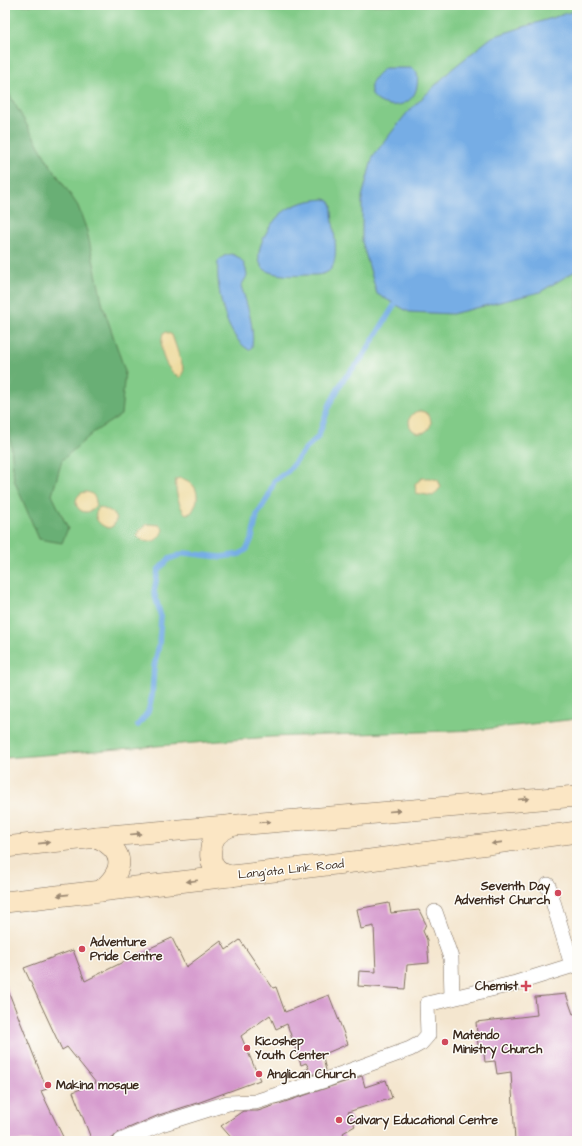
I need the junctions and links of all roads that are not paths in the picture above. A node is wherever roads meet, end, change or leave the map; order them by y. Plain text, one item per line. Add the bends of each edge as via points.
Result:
1 (577, 796) edge
2 (233, 825) junction
3 (577, 832) edge
4 (97, 837) junction
5 (5, 847) edge
6 (230, 876) junction
7 (548, 885) dead end
8 (101, 891) junction
9 (5, 902) edge
10 (435, 912) dead end
11 (574, 964) edge
12 (452, 998) junction
13 (121, 1141) edge

2 -> 1 main road
4 -> 2 main road
2 - 6 main road via 215,837 210,854 212,864 218,872
3 -> 6 main road, Lang'ata Link Road
5 -> 4 main road
4 - 8 main road via 114,848 119,862 115,878
6 -> 8 main road, Lang'ata Link Road
7 - 11 street
8 -> 9 main road, Lang'ata Link Road
10 - 12 street via 451,958
11 - 12 street via 516,983
12 - 13 street via 427,1004 428,1035 421,1043 410,1049 255,1102 228,1103 161,1124

